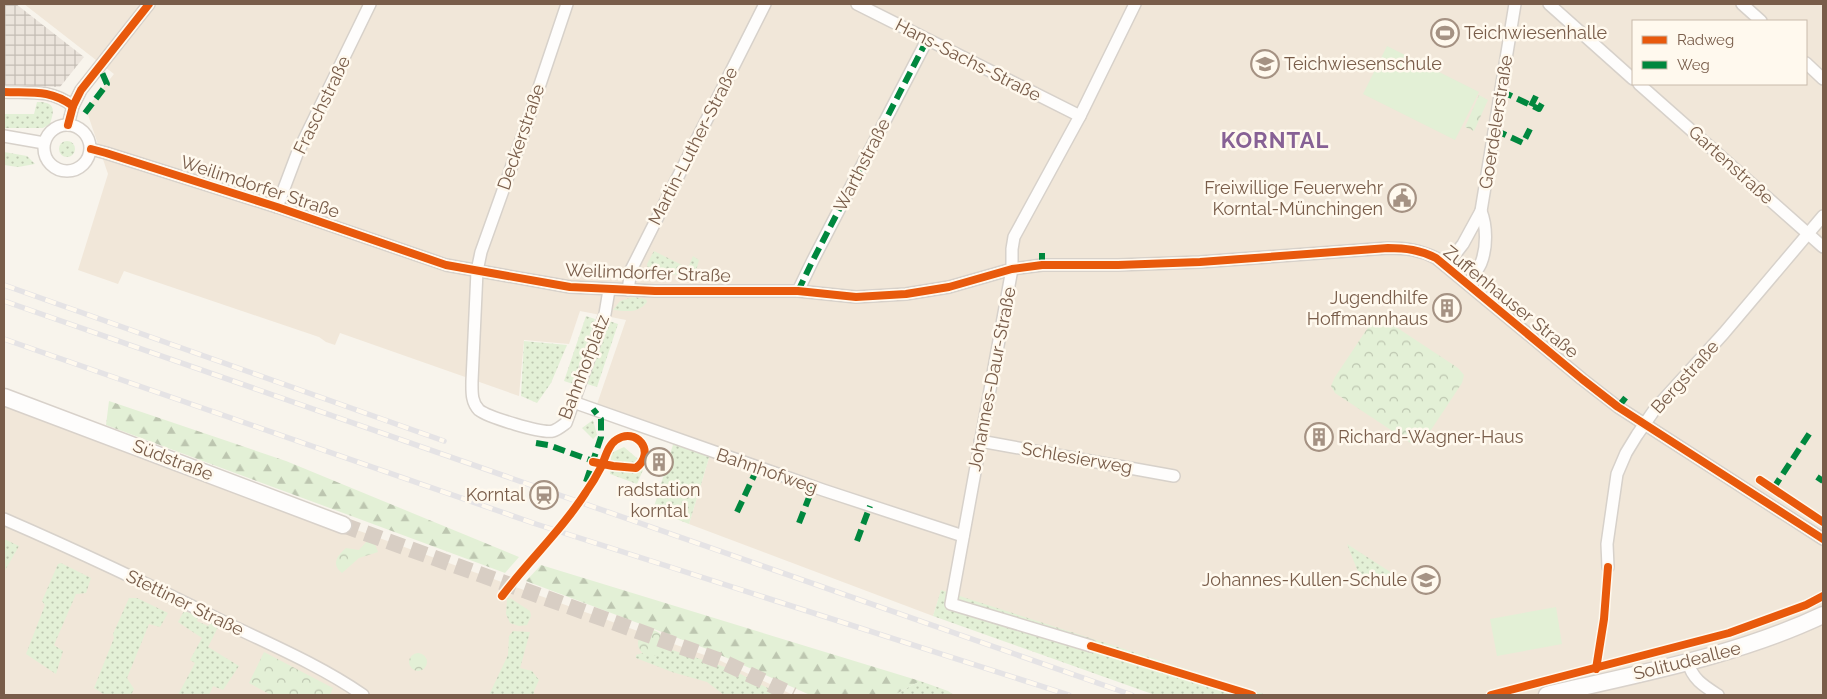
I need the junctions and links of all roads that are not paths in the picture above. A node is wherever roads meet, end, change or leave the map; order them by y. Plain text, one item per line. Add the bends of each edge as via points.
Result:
1 (149, 4) edge
2 (370, 4) edge
3 (566, 4) edge
4 (765, 4) edge
5 (857, 4) edge
6 (1135, 4) edge
7 (1515, 4) edge
8 (1549, 4) edge
9 (1742, 4) edge
10 (1760, 20) edge
11 (927, 40) junction
12 (1807, 64) edge
13 (1632, 78) edge
14 (1823, 79) edge
15 (1640, 85) edge
16 (4, 92) edge
17 (73, 106) junction
18 (1080, 116) junction
19 (68, 125) junction
20 (4, 136) edge
21 (44, 143) junction
22 (91, 149) junction
23 (277, 207) junction
24 (1481, 211) junction
25 (1823, 216) edge
26 (1808, 234) junction
27 (1823, 247) edge
28 (1446, 266) junction
29 (1012, 269) junction
30 (477, 271) junction
31 (1468, 284) junction
32 (609, 290) junction
33 (628, 290) junction
34 (798, 291) junction
35 (4, 397) edge
36 (573, 402) junction
37 (1644, 424) junction
38 (980, 441) junction
39 (1174, 476) dead end
40 (4, 519) edge
41 (343, 525) tunnel mouth
42 (963, 536) junction
43 (1823, 539) edge
44 (1608, 567) dead end
45 (1823, 615) edge
46 (1092, 646) dead end
47 (1688, 662) junction
48 (363, 695) edge
49 (1547, 695) edge
50 (1718, 695) edge

1 - 17 street via 81,90
2 - 23 street, Fraschstraße via 297,154
3 - 30 street, Deckerstraße
4 - 33 street, Martin-Luther-Straße via 630,270
5 - 11 street, Hans-Sachs-Straße
6 - 18 street, Johannes-Daur-Straße
7 - 24 street, Goerdelerstraße
8 - 13 street
9 - 10 street
11 - 18 street, Hans-Sachs-Straße
11 - 34 street, Warthstraße
12 - 14 street
15 - 26 street, Gartenstraße
16 - 17 street via 48,94 61,97
17 - 19 street
18 - 29 street, Johannes-Daur-Straße via 1014,237
19 - 21 street via 51,131
19 - 22 street via 84,132
20 - 21 street
21 - 22 street via 46,157 62,171 70,172 84,165
22 - 23 street, Weilimdorfer Straße
23 - 30 street, Weilimdorfer Straße via 446,265
24 - 28 street, Goerdelerstraße via 1463,244
24 - 31 street, Goerdelerstraße via 1485,220 1484,252 1481,264
25 - 26 street, Bergstraße
26 - 27 street, Gartenstraße
26 - 37 street, Bergstraße
28 - 29 street, Zuffenhauser Straße via 1423,252 1400,248 1118,266 1042,264
28 - 31 street, Zuffenhauser Straße
29 - 34 street, Weilimdorfer Straße via 949,287 906,294 856,297
29 - 38 street, Johannes-Daur-Straße
30 - 32 street, Weilimdorfer Straße via 570,287
30 - 36 street, Bahnhofplatz via 472,399 479,410 530,429 553,431 566,424
31 - 37 street, Zuffenhauser Straße via 1582,379
32 - 33 street, Weilimdorfer Straße
32 - 36 street, Bahnhofplatz via 605,314
33 - 34 street, Weilimdorfer Straße
35 - 41 main road, Südstraße
36 - 42 street, Bahnhofweg
37 - 43 street, Zuffenhauser Straße
37 - 44 street, Bergstraße via 1616,474 1607,544
38 - 39 street, Schlesierweg
38 - 42 street, Johannes-Daur-Straße
40 - 48 street, Stettiner Straße via 106,564 258,638
42 - 46 street, Johannes-Daur-Straße via 951,604
45 - 47 main road, Solitudeallee via 1769,639
47 - 49 main road, Solitudeallee
47 - 50 street via 1699,683

